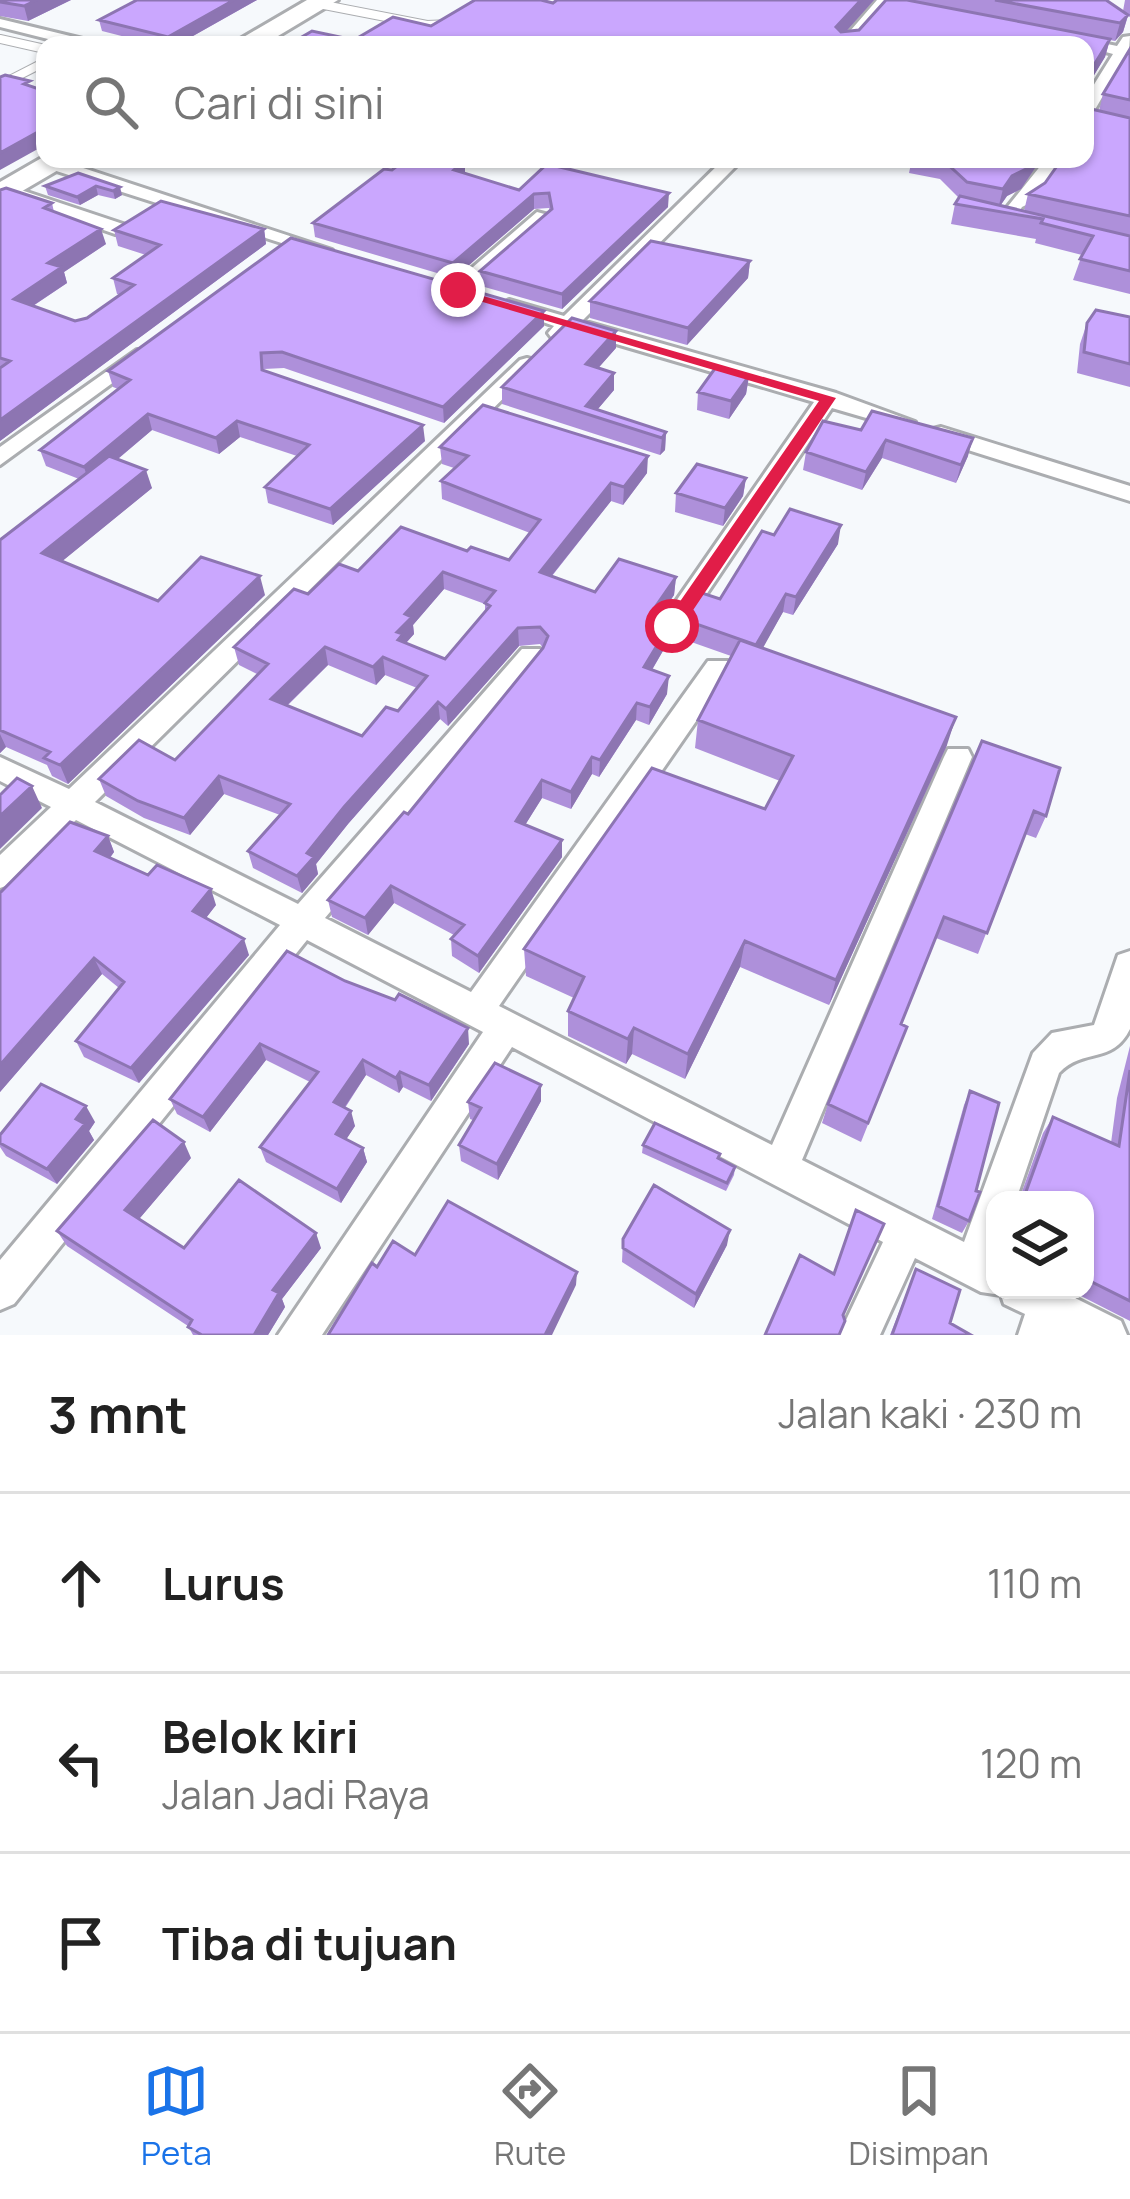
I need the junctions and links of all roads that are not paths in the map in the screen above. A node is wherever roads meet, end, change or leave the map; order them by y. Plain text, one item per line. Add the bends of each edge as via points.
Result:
1 (330, 2) edge
2 (883, 2) edge
3 (903, 9) edge
4 (0, 23) edge
5 (454, 23) edge
6 (53, 36) edge
7 (260, 36) edge
8 (278, 36) edge
9 (853, 36) edge
10 (0, 38) edge
11 (1094, 41) edge
12 (1126, 44) edge
13 (36, 47) edge
14 (36, 67) edge
15 (0, 80) edge
16 (1094, 100) edge
17 (1094, 119) edge
18 (1108, 124) edge
19 (37, 168) edge
20 (79, 168) edge
21 (725, 168) edge
22 (1049, 168) edge
23 (2, 188) edge
24 (543, 216) edge
25 (1006, 221) edge
26 (122, 230) edge
27 (353, 259) edge
28 (568, 324) junction
29 (163, 336) edge
30 (828, 398) junction
31 (0, 458) edge
32 (1127, 486) edge
33 (672, 626) edge
34 (531, 656) edge
35 (718, 668) dead end
36 (958, 757) dead end
37 (0, 768) edge
38 (72, 804) junction
39 (0, 875) edge
40 (305, 919) junction
41 (1130, 965) edge
42 (492, 1018) junction
43 (779, 1171) junction
44 (1000, 1191) edge
45 (906, 1235) junction
46 (984, 1273) edge
47 (0, 1290) edge
48 (1035, 1310) edge
49 (298, 1335) edge
50 (860, 1335) edge
51 (1107, 1335) edge

1 - 5 lane via 428,25
1 - 7 highway
1 - 8 highway
2 - 3 street
2 - 9 street
4 - 6 street
10 - 13 lane
11 - 12 street
12 - 16 street
14 - 15 lane
17 - 18 street
19 - 23 highway
20 - 27 street
21 - 28 street
22 - 25 street
23 - 26 street
24 - 28 street via 447,287
28 - 30 street
28 - 38 street via 491,413 439,433
29 - 31 street
30 - 32 street
30 - 33 street
34 - 40 street
35 - 42 street
36 - 43 street
37 - 38 street
38 - 39 street
38 - 40 street
40 - 42 street
40 - 47 street
41 - 44 street via 1114,1028 1103,1039 1064,1044 1045,1064
42 - 43 street
42 - 49 street
43 - 45 street
45 - 46 street
45 - 50 street
48 - 51 street

